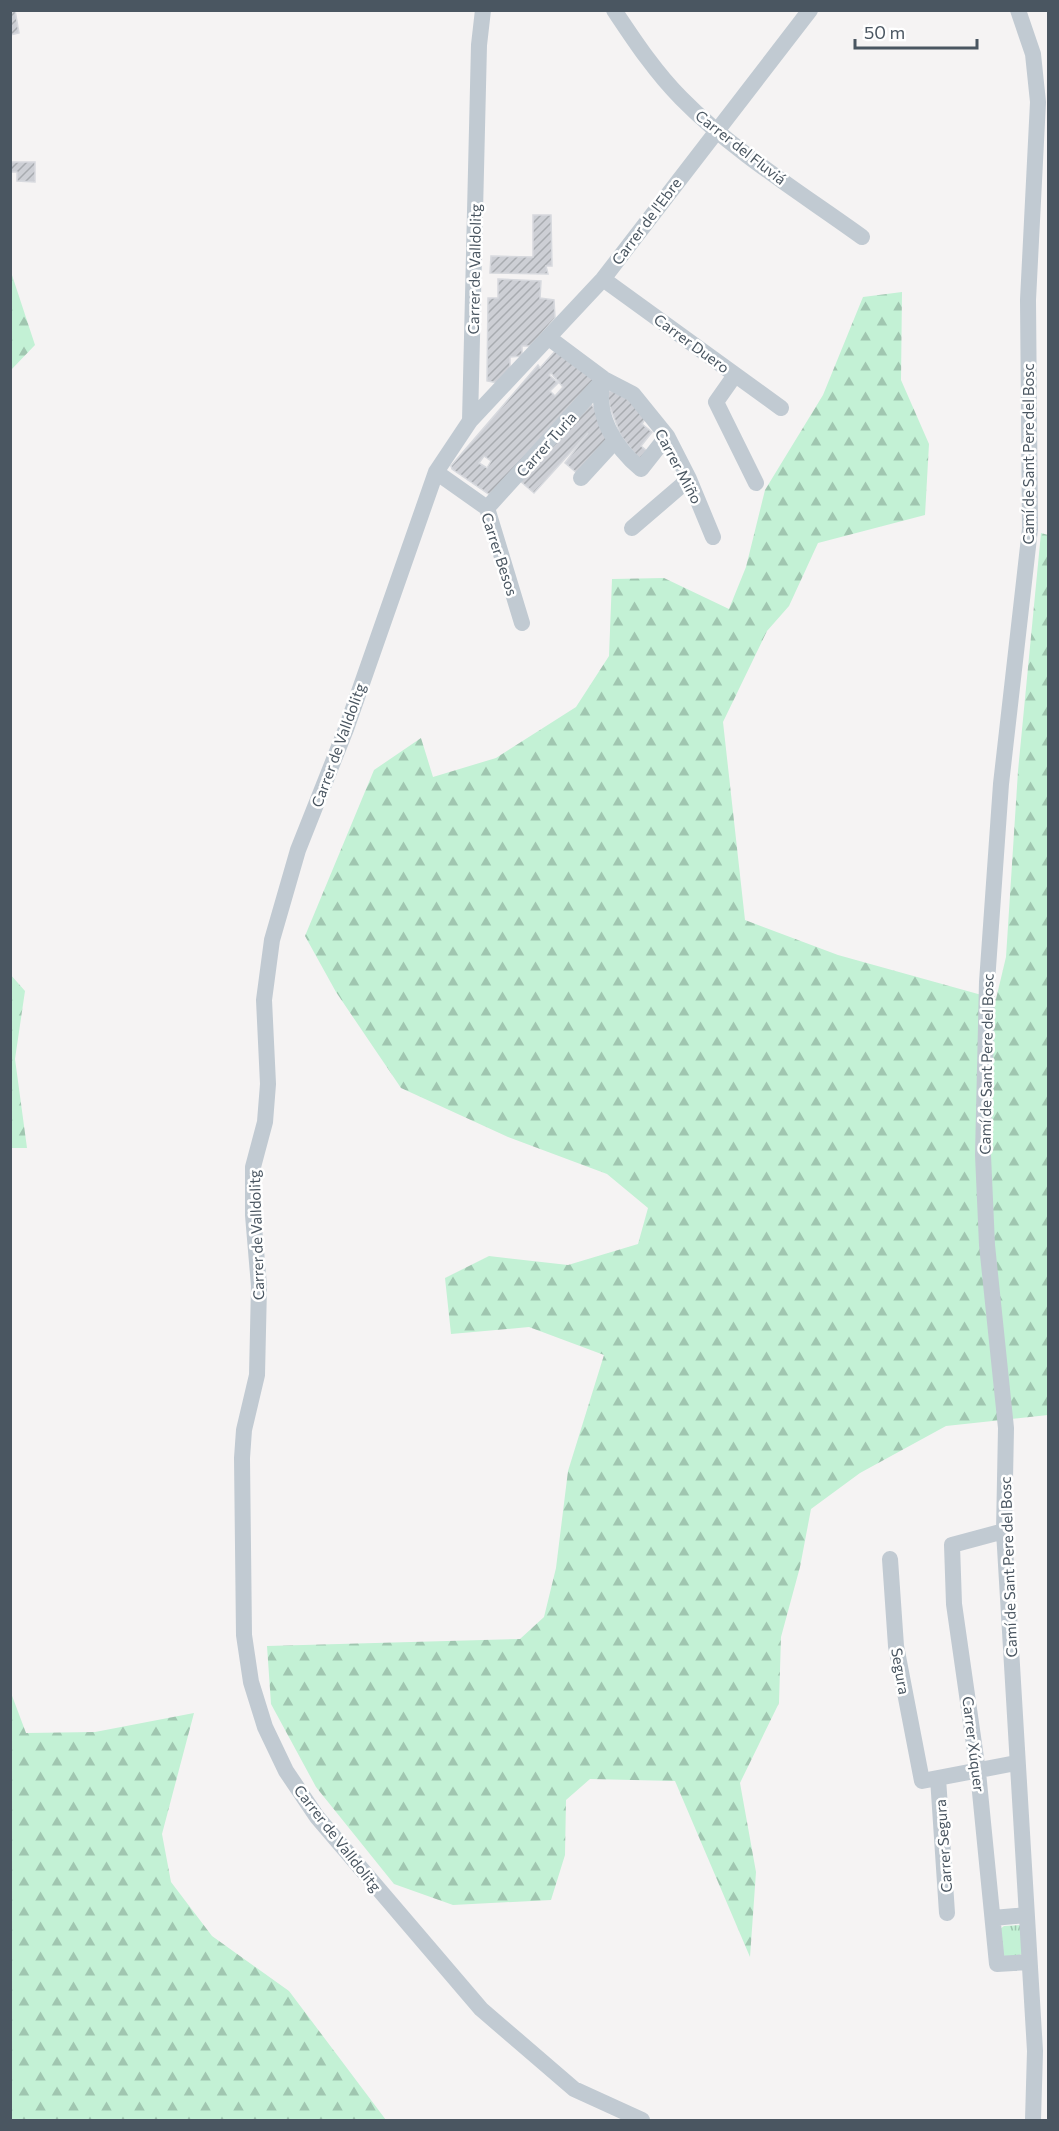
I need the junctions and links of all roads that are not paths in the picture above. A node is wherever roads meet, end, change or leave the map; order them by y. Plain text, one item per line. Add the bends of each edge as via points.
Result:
1 (483, 10) edge
2 (614, 10) edge
3 (810, 10) edge
4 (1018, 10) edge
5 (716, 131) junction
6 (862, 237) dead end
7 (603, 279) junction
8 (549, 338) junction
9 (735, 375) junction
10 (604, 379) junction
11 (781, 408) dead end
12 (470, 422) junction
13 (667, 436) junction
14 (614, 442) junction
15 (436, 472) junction
16 (581, 478) dead end
17 (689, 479) junction
18 (756, 483) dead end
19 (488, 508) junction
20 (632, 528) dead end
21 (713, 537) dead end
22 (522, 623) dead end
23 (1004, 1531) junction
24 (890, 1559) dead end
25 (1016, 1763) junction
26 (978, 1772) junction
27 (930, 1780) junction
28 (947, 1913) dead end
29 (1026, 1915) junction
30 (993, 1918) junction
31 (1030, 1969) junction
32 (642, 2121) edge
33 (1033, 2121) edge

1 - 12 street, Carrer de Valldolitg
2 - 5 street, Carrer del Fluviá via 679,97
3 - 5 street, Carrer de l'Ebre
4 - 23 street, Camí de Sant Pere del Bosc via 1033,54 1038,102 1028,300 1030,529 1000,796 987,982 983,1155 987,1245 1006,1428
5 - 6 street, Carrer del Fluviá
5 - 7 street, Carrer de l'Ebre
7 - 8 street, Carrer de l'Ebre
7 - 9 street, Carrer Duero
8 - 10 street, Carrer Miño
8 - 12 street, Carrer de l'Ebre
9 - 11 street, Carrer Duero
9 - 18 street via 716,402
10 - 13 street, Carrer Miño via 633,394
10 - 14 street via 599,397
10 - 19 street, Carrer Turia
12 - 15 street, Carrer de Valldolitg
13 - 14 street via 641,470
13 - 17 street, Carrer Miño
14 - 16 street
15 - 19 street, Carrer Besos
15 - 32 street, Carrer de Valldolitg via 346,729 298,850 272,940 264,1000 268,1084 265,1122 253,1167 258,1344 257,1375 244,1430 242,1458 244,1635 251,1682 265,1727 286,1771 317,1817 481,2009 574,2089
17 - 20 street
17 - 21 street, Carrer Miño
19 - 22 street, Carrer Besos
23 - 25 street, Camí de Sant Pere del Bosc
23 - 26 street, Carrer Xúquer via 952,1545 954,1604
24 - 27 street, Segura via 896,1646
25 - 26 street
25 - 29 street, Camí de Sant Pere del Bosc
26 - 27 street
26 - 30 street, Carrer Xúquer
27 - 28 street, Carrer Segura
29 - 30 street
29 - 31 street, Camí de Sant Pere del Bosc
30 - 31 street, Carrer Xúquer via 997,1964
31 - 33 street, Camí de Sant Pere del Bosc via 1035,2051

